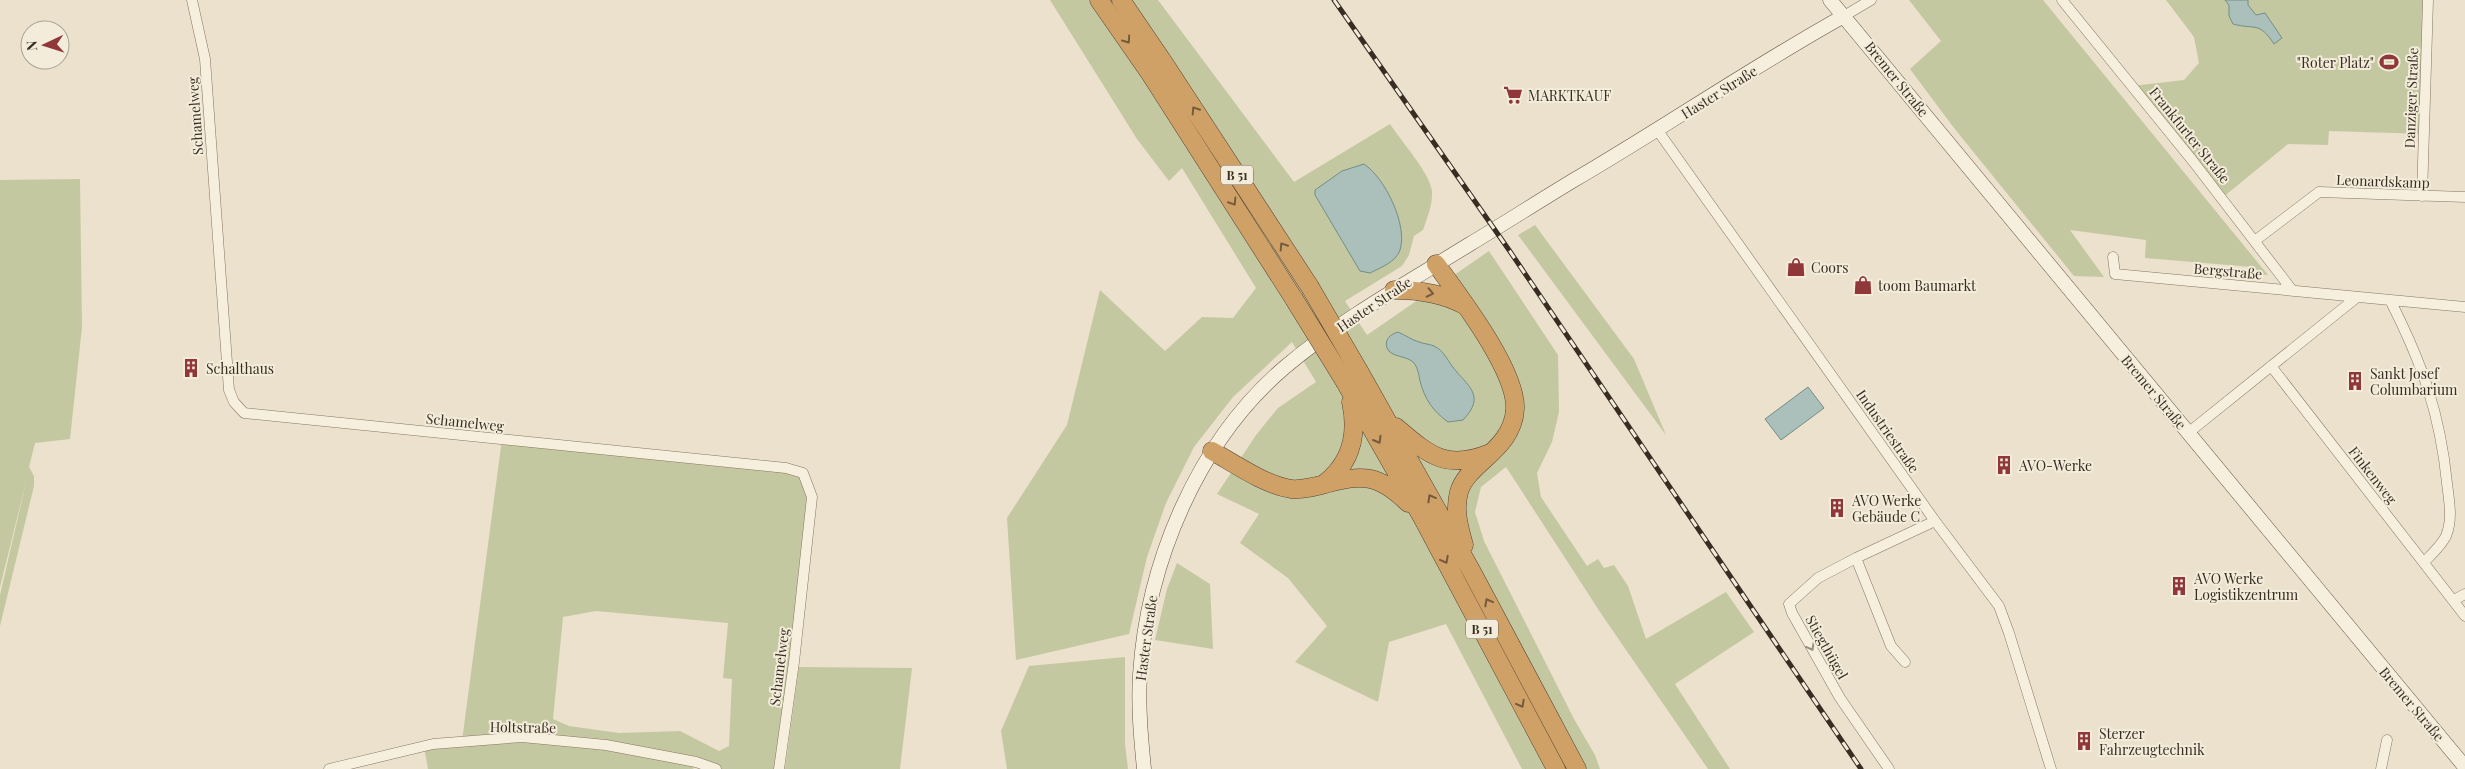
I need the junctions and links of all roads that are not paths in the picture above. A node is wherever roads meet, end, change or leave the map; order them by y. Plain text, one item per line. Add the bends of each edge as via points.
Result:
1 (192, 0) edge
2 (1099, 0) edge
3 (1121, 0) edge
4 (1830, 0) edge
5 (1836, 0) edge
6 (1872, 0) edge
7 (2062, 0) edge
8 (2428, 0) edge
9 (1844, 16) junction
10 (1658, 131) junction
11 (2422, 196) junction
12 (2465, 197) edge
13 (2256, 240) junction
14 (2113, 258) dead end
15 (1436, 264) junction
16 (1394, 290) junction
17 (2292, 290) junction
18 (2356, 298) junction
19 (2390, 300) junction
20 (1464, 306) junction
21 (2465, 307) edge
22 (2271, 366) junction
23 (1352, 377) junction
24 (1386, 418) junction
25 (2188, 433) junction
26 (1212, 451) junction
27 (1493, 452) junction
28 (1322, 485) junction
29 (1422, 517) junction
30 (1935, 521) junction
31 (1856, 558) junction
32 (2424, 562) junction
33 (1472, 572) junction
34 (2465, 594) edge
35 (2454, 600) junction
36 (2465, 616) edge
37 (1905, 662) dead end
38 (2387, 740) dead end
39 (1886, 765) edge
40 (2465, 767) edge
41 (329, 769) edge
42 (716, 769) edge
43 (779, 769) edge
44 (1144, 769) edge
45 (1556, 769) edge
46 (1576, 769) edge
47 (2052, 769) edge
48 (2381, 769) edge

1 - 43 street, Schamelweg via 205,59 229,390 234,402 244,413 786,468 803,473 812,496
2 -> 23 highway, B 51, bridge via 1149,72 1294,299
23 -> 3 highway, B 51, bridge via 1310,287
4 - 9 street, Bremer Straße
5 - 9 street, Bremer Straße
6 - 9 street
7 - 13 street, Frankfurter Straße
8 - 11 street, Danziger Straße
9 - 10 street, Haster Straße
9 - 25 street, Bremer Straße
10 - 15 street, Haster Straße
10 - 30 street, Industriestraße
11 - 12 street, Leonardskamp
11 - 13 street, Leonardskamp via 2320,192
13 - 17 street, Frankfurter Straße
14 - 17 street, Bergstraße via 2115,274
15 - 16 street, Haster Straße
15 - 20 highway
16 -> 20 highway via 1429,292
16 - 26 street, Haster Straße via 1284,367 1246,406
17 - 18 street, Bergstraße
18 - 19 street, Bergstraße
18 - 22 street
19 - 21 street, Bergstraße
19 - 32 street via 2432,395 2445,456 2451,516 2446,536
20 - 27 highway via 1497,354 1512,386 1516,409 1512,426
22 - 25 street
22 - 32 street, Finkenweg
23 - 24 highway, B 51
23 - 28 highway via 1353,443 1336,475
23 -> 29 highway, B 51
24 - 27 highway via 1422,450 1440,459 1475,459
33 -> 24 highway, B 51
25 - 40 street, Bremer Straße
26 - 28 highway via 1266,481 1292,489
26 - 44 street, Haster Straße via 1166,546 1147,615 1139,706
27 - 33 highway via 1459,491 1457,514
28 - 29 highway via 1344,478 1367,477 1381,481
29 -> 45 highway, B 51
30 - 31 street, Stiegthügel
30 - 47 street, Industriestraße via 1999,606
31 - 37 street via 1891,646
31 -> 39 street, Stiegthügel via 1818,578 1789,604 1840,698
32 - 35 street, Finkenweg
46 -> 33 highway, B 51
34 - 35 street
35 - 36 street, Finkenweg
38 - 48 street
41 - 42 street, Holtstraße via 433,744 522,737 606,745 696,762

